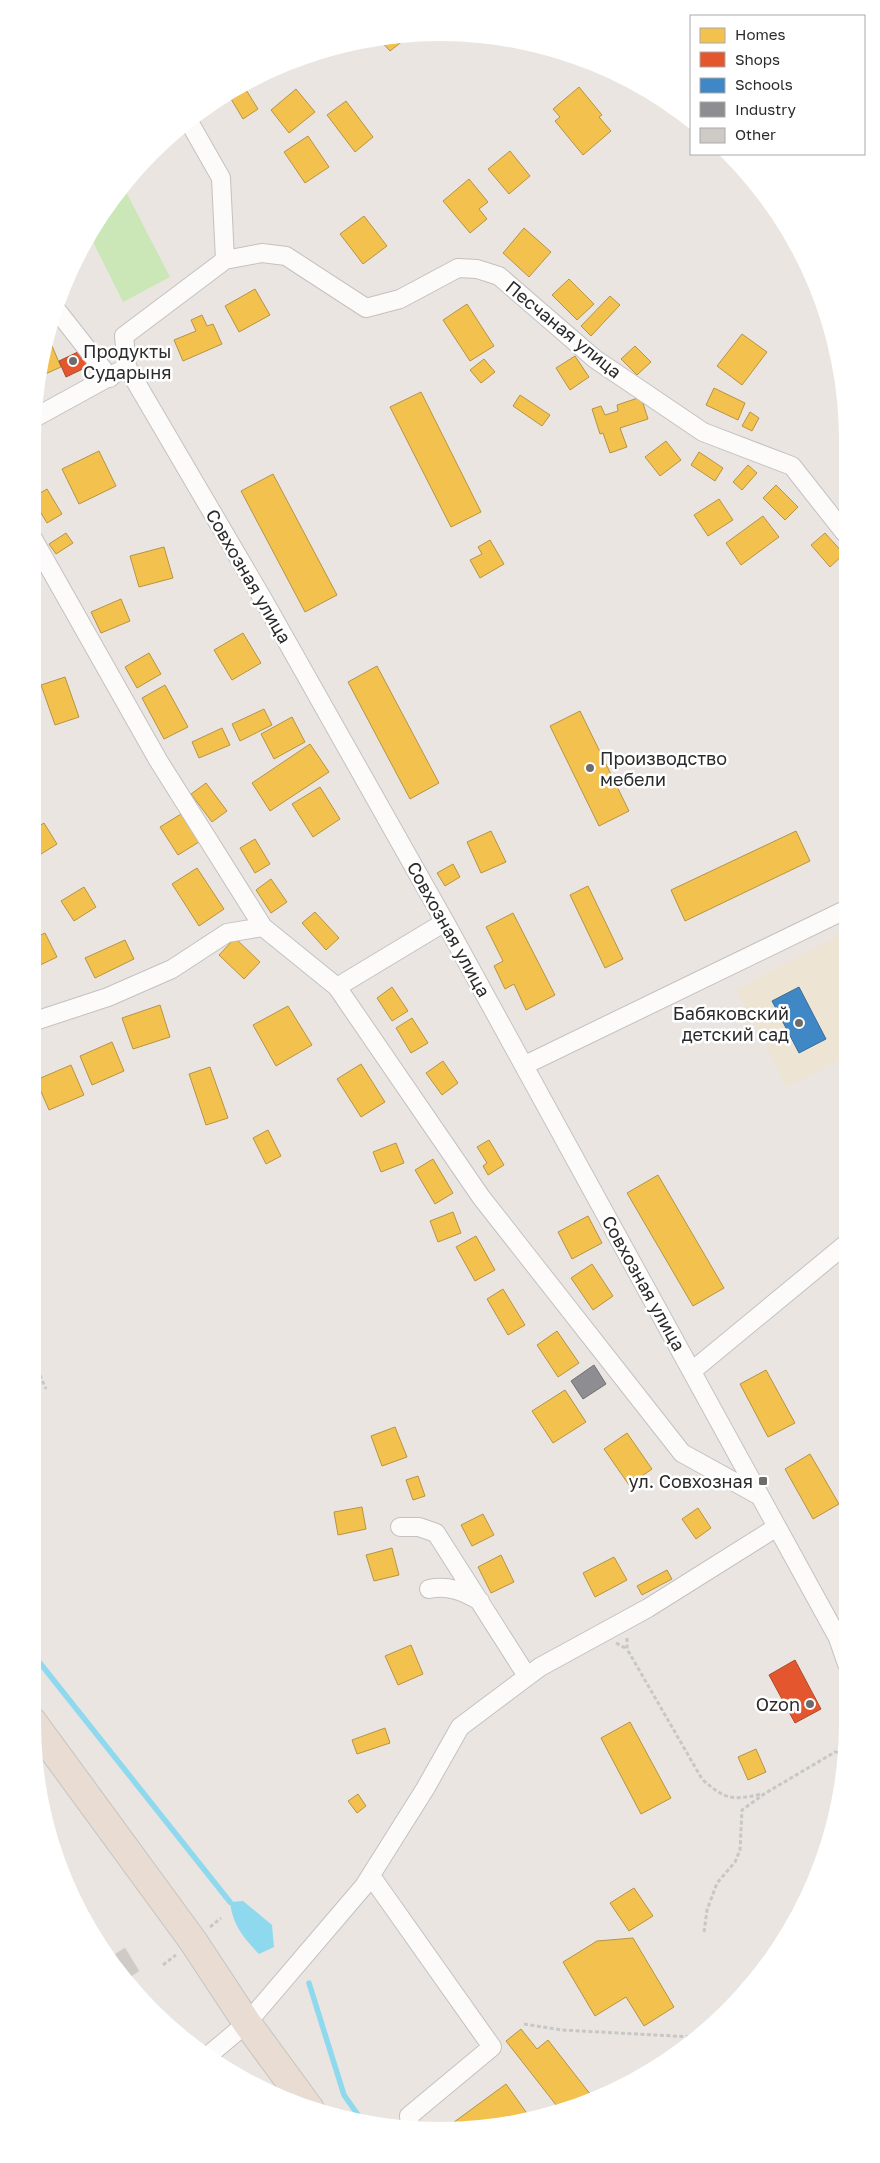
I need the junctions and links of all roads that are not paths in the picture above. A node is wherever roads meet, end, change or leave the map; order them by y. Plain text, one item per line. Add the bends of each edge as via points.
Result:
1 (192, 128) edge
2 (225, 260) junction
3 (61, 316) edge
4 (127, 368) junction
5 (110, 378) junction
6 (42, 414) edge
7 (839, 526) edge
8 (41, 553) edge
9 (839, 913) edge
10 (446, 922) junction
11 (263, 927) junction
12 (337, 987) junction
13 (41, 1019) edge
14 (525, 1065) junction
15 (839, 1250) edge
16 (692, 1371) junction
17 (760, 1496) junction
18 (400, 1527) dead end
19 (777, 1527) junction
20 (429, 1588) dead end
21 (480, 1601) junction
22 (839, 1641) edge
23 (528, 1676) junction
24 (41, 1734) edge
25 (371, 1876) junction
26 (247, 2023) junction
27 (213, 2051) edge
28 (301, 2097) edge
29 (409, 2120) edge

1 - 2 street via 221,178
2 - 4 street via 124,336
2 - 7 street, Песчаная улица via 262,253 286,256 366,308 400,299 458,268 499,276 595,359 703,432 792,466
3 - 5 street
4 - 5 street
4 - 10 street, Совхозная улица
5 - 6 street
8 - 11 street via 158,760
9 - 14 street
10 - 12 street
10 - 14 street, Совхозная улица
11 - 12 street
11 - 13 street via 227,933 172,970 108,997
12 - 17 street via 481,1197 682,1453
14 - 16 street, Совхозная улица
15 - 16 street
16 - 17 street, Совхозная улица
17 - 19 street, Совхозная улица
18 - 21 street via 419,1527 436,1533
19 - 22 street, Совхозная улица
19 - 23 street
20 - 21 street via 440,1586 462,1590
21 - 23 street
23 - 25 street via 460,1727
24 - 26 highway via 192,1941
25 - 26 street
25 - 29 street via 492,2047 409,2116
26 - 27 street
26 - 28 highway

